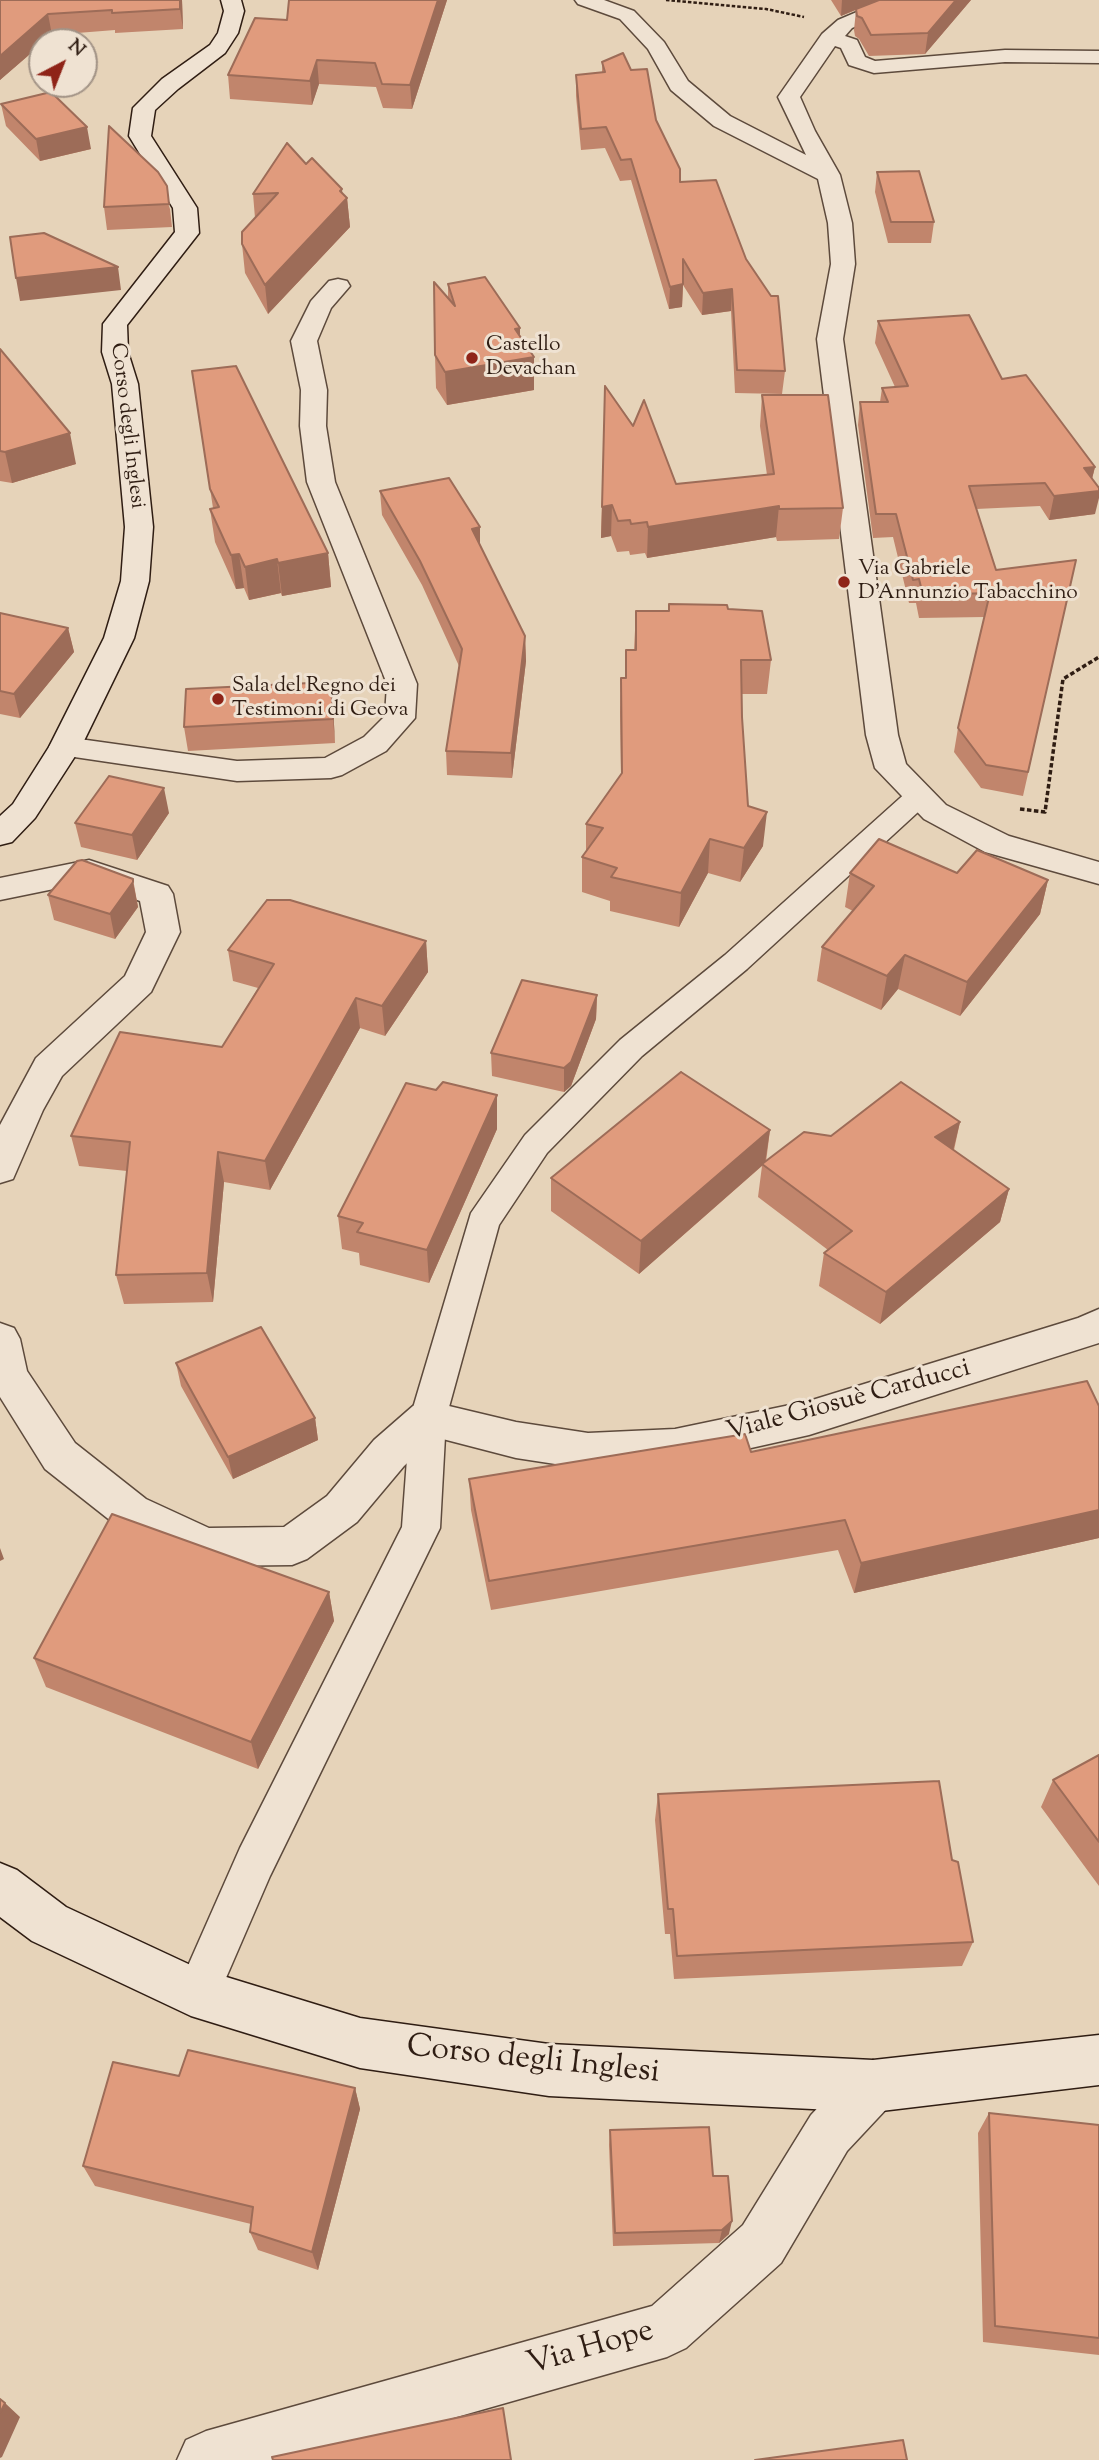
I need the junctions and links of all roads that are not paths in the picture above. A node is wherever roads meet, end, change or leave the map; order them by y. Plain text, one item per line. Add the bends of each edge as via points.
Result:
1 (231, 0) edge
2 (585, 0) edge
3 (902, 0) edge
4 (837, 31) junction
5 (1099, 57) edge
6 (830, 174) junction
7 (338, 286) dead end
8 (65, 747) junction
9 (919, 796) junction
10 (0, 834) edge
11 (1099, 873) edge
12 (0, 889) edge
13 (0, 1169) edge
14 (1099, 1325) edge
15 (0, 1339) edge
16 (428, 1418) junction
17 (0, 1887) edge
18 (198, 1993) junction
19 (1099, 2060) edge
20 (873, 2086) junction
21 (206, 2460) edge

1 - 8 street, Corso degli Inglesi via 234,11 218,50 144,108 140,136 185,208 187,233 115,324 139,527 135,581 119,638
2 - 6 street via 627,15 657,46 679,85 722,121
3 - 4 street
4 - 5 street via 850,44 856,61 874,67 1005,56
4 - 6 street via 789,97
6 - 9 street via 843,264 830,339 882,734 891,768
7 - 8 street via 320,306 304,341 314,390 321,482 402,684 400,718 375,744 331,768 237,771
8 - 10 street, Corso degli Inglesi via 24,811
9 - 11 street via 935,812 997,844
9 - 16 street via 736,962 631,1048 536,1144 483,1222
12 - 13 street via 89,871 156,894 163,932 139,983 49,1067
14 - 16 street, Viale Giosuè Carducci via 809,1418 675,1447 588,1451 516,1440
15 - 16 street via 8,1375 60,1456 131,1511 206,1546 292,1546 342,1509 389,1453
16 - 18 street via 421,1528 256,1862
17 - 18 street, Corso degli Inglesi via 49,1924
18 - 20 street, Corso degli Inglesi via 360,2043 549,2070
19 - 20 street, Corso degli Inglesi
20 - 21 street, Via Hope via 829,2133 762,2244 667,2329

